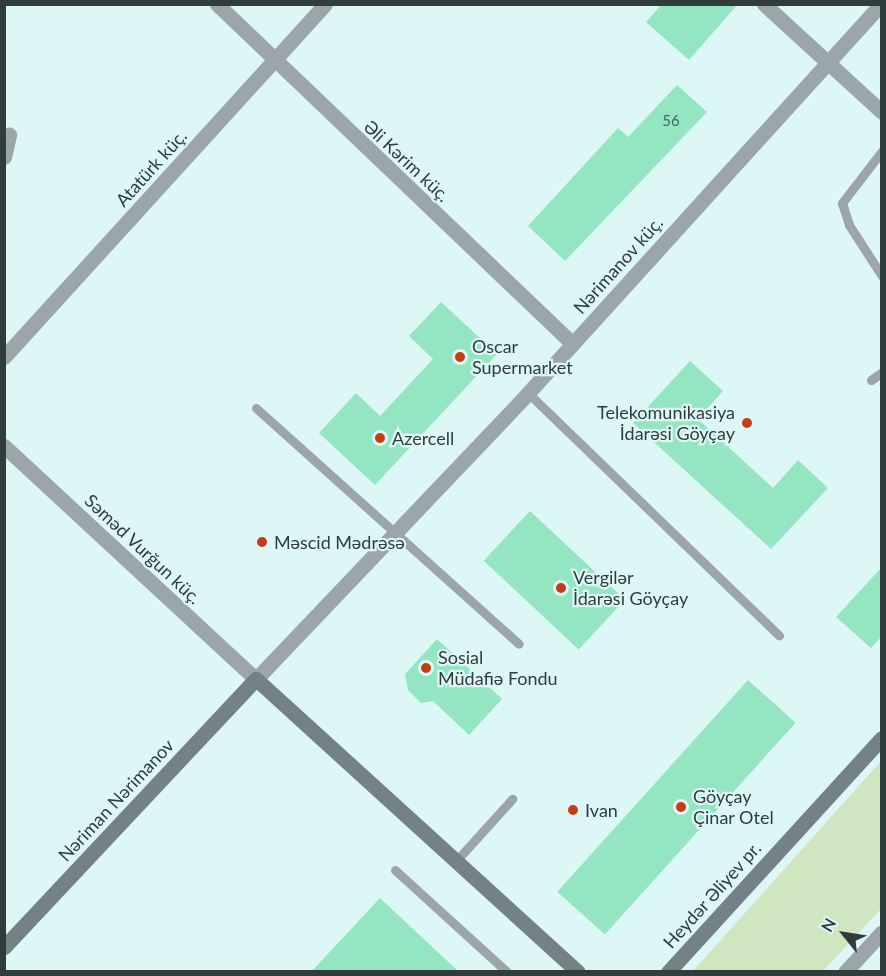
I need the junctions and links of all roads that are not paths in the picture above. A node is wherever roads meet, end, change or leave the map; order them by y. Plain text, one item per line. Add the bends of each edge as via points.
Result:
1 (217, 4) edge
2 (325, 4) edge
3 (764, 4) edge
4 (881, 4) edge
5 (273, 62) junction
6 (829, 63) junction
7 (882, 112) edge
8 (9, 135) dead end
9 (882, 151) edge
10 (4, 157) edge
11 (882, 276) edge
12 (573, 344) junction
13 (4, 357) edge
14 (882, 372) edge
15 (871, 380) dead end
16 (528, 393) junction
17 (256, 408) dead end
18 (4, 446) edge
19 (397, 532) junction
20 (779, 635) dead end
21 (519, 644) dead end
22 (256, 679) junction
23 (882, 738) edge
24 (512, 800) dead end
25 (456, 861) junction
26 (395, 870) dead end
27 (882, 932) edge
28 (4, 947) edge
29 (577, 971) edge
30 (507, 972) edge
31 (668, 972) edge
32 (846, 972) edge

1 - 5 street, Əli Kərim küç.
2 - 5 street, Atatürk küç.
3 - 6 street
4 - 6 street, Nərimanov küç.
5 - 12 street, Əli Kərim küç.
5 - 13 street, Atatürk küç.
6 - 7 street
6 - 12 street, Nərimanov küç.
8 - 10 street
9 - 11 lane via 842,203 849,225
12 - 16 street, Nərimanov küç.
14 - 15 lane
16 - 19 street, Nərimanov küç.
16 - 20 lane
17 - 19 lane
18 - 22 street, Səməd Vurğun küç.
19 - 21 lane
19 - 22 street, Nərimanov küç.
22 - 25 main road
22 - 28 main road, Nəriman Nərimanov
23 - 31 main road, Heydər Əliyev pr.
24 - 25 lane
25 - 29 main road
26 - 30 lane
27 - 32 street

